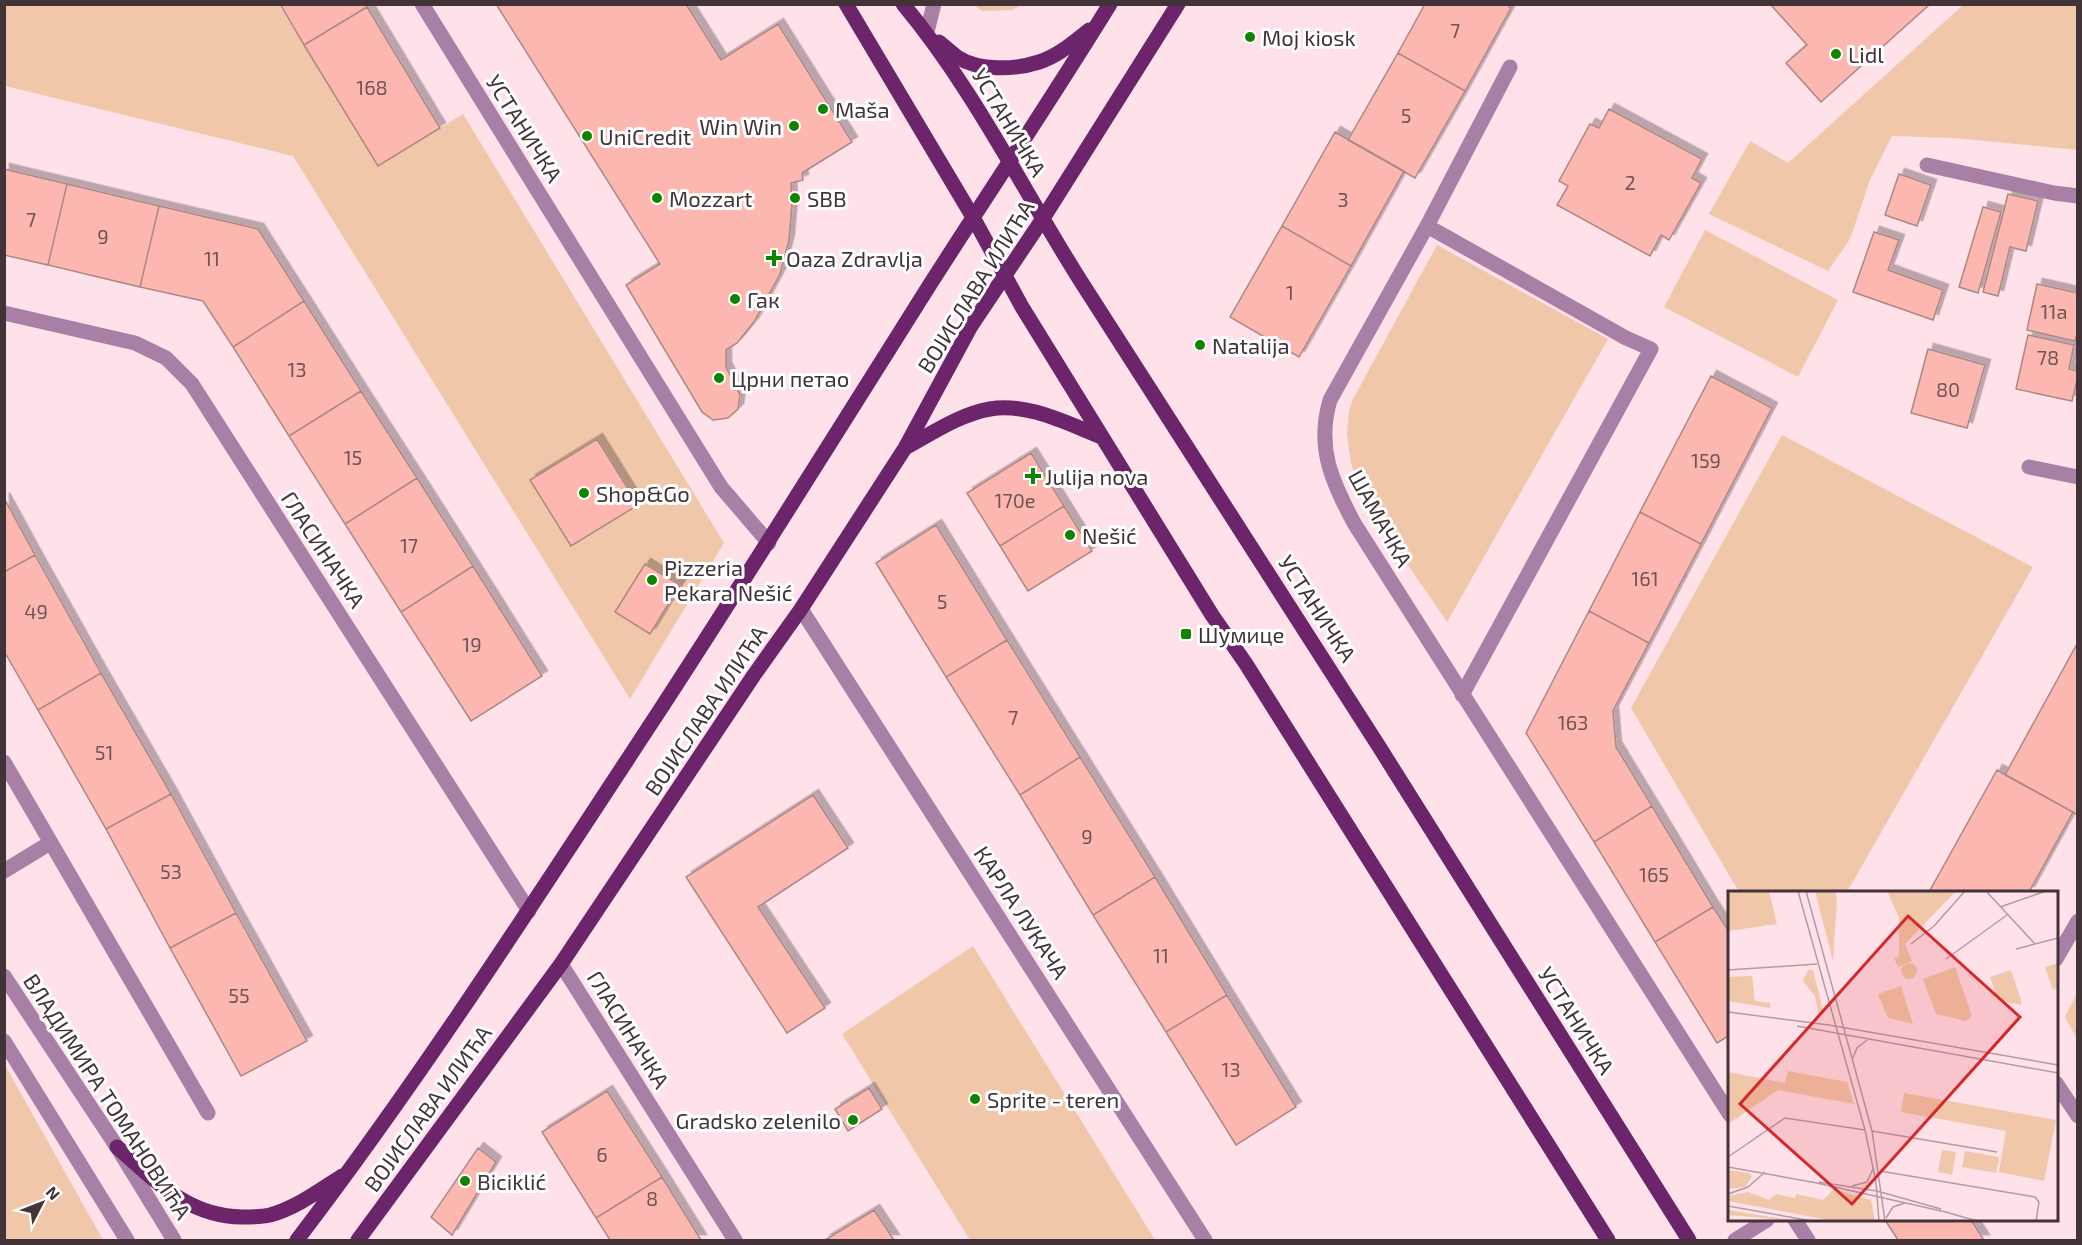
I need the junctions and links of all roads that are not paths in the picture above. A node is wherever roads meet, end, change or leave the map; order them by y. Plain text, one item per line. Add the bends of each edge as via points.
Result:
1 (422, 4) edge
2 (846, 4) edge
3 (903, 4) edge
4 (934, 4) edge
5 (1110, 4) edge
6 (1178, 4) edge
7 (1099, 22) junction
8 (927, 32) junction
9 (1510, 67) dead end
10 (1009, 163) junction
11 (1927, 165) dead end
12 (2078, 196) edge
13 (974, 219) junction
14 (1042, 220) junction
15 (1427, 225) junction
16 (1006, 275) junction
17 (4, 313) edge
18 (1102, 437) junction
19 (905, 448) junction
20 (2029, 467) dead end
21 (2078, 477) edge
22 (769, 543) junction
23 (801, 609) junction
24 (1462, 695) junction
25 (4, 762) edge
26 (50, 843) junction
27 (4, 871) edge
28 (529, 911) junction
29 (2078, 921) edge
30 (2058, 956) edge
31 (561, 964) junction
32 (4, 976) edge
33 (4, 1041) edge
34 (2058, 1086) edge
35 (1728, 1112) edge
36 (208, 1113) dead end
37 (2078, 1116) edge
38 (117, 1146) junction
39 (350, 1171) junction
40 (1765, 1221) edge
41 (1796, 1221) edge
42 (363, 1238) edge
43 (127, 1240) edge
44 (174, 1240) edge
45 (297, 1240) edge
46 (735, 1240) edge
47 (1204, 1240) edge
48 (1608, 1240) edge
49 (1689, 1240) edge
50 (1735, 1240) edge
51 (1808, 1240) edge

1 - 22 street, УСТАНИЧКА via 721,487
2 - 13 main road
3 - 8 main road, УСТАНИЧКА
4 - 8 street
5 - 7 main road, ВОЈИСЛАВА ИЛИЋА
6 - 14 main road, ВОЈИСЛАВА ИЛИЋА
7 - 8 main road via 1067,48 1039,62 1009,67 983,67 958,58
7 - 10 main road, ВОЈИСЛАВА ИЛИЋА
8 - 10 main road, УСТАНИЧКА
9 - 15 street, ШАМАЧКА
10 - 13 main road, ВОЈИСЛАВА ИЛИЋА
10 - 14 main road, УСТАНИЧКА
11 - 12 street
13 - 16 main road
13 - 22 main road, ВОЈИСЛАВА ИЛИЋА
14 - 16 main road, ВОЈИСЛАВА ИЛИЋА
14 - 49 main road, УСТАНИЧКА
15 - 24 street, ШАМАЧКА via 1330,400 1324,431 1335,488
15 - 24 street via 1651,349
16 - 18 main road
16 - 19 main road, ВОЈИСЛАВА ИЛИЋА via 971,326
17 - 28 street, ГЛАСИНАЧКА via 135,343 166,358 192,384
18 - 19 main road via 1025,410 990,409
18 - 48 main road
19 - 23 main road, ВОЈИСЛАВА ИЛИЋА
20 - 21 street
22 - 28 main road, ВОЈИСЛАВА ИЛИЋА
23 - 31 main road, ВОЈИСЛАВА ИЛИЋА
23 - 47 street, КАРЛА ЛУКАЧА
24 - 35 street
25 - 26 street
26 - 27 street
26 - 36 street
28 - 39 main road, ВОЈИСЛАВА ИЛИЋА
29 - 30 street
31 - 42 main road, ВОЈИСЛАВА ИЛИЋА
31 - 46 street, ГЛАСИНАЧКА
32 - 38 street, ВЛАДИМИРА ТОМАНОВИЋА
33 - 43 street
34 - 37 street
38 - 39 main road via 168,1192 221,1216 269,1215 295,1205
38 - 44 street, ВЛАДИМИРА ТОМАНОВИЋА
39 - 45 main road, ВОЈИСЛАВА ИЛИЋА
40 - 50 street
41 - 51 street

